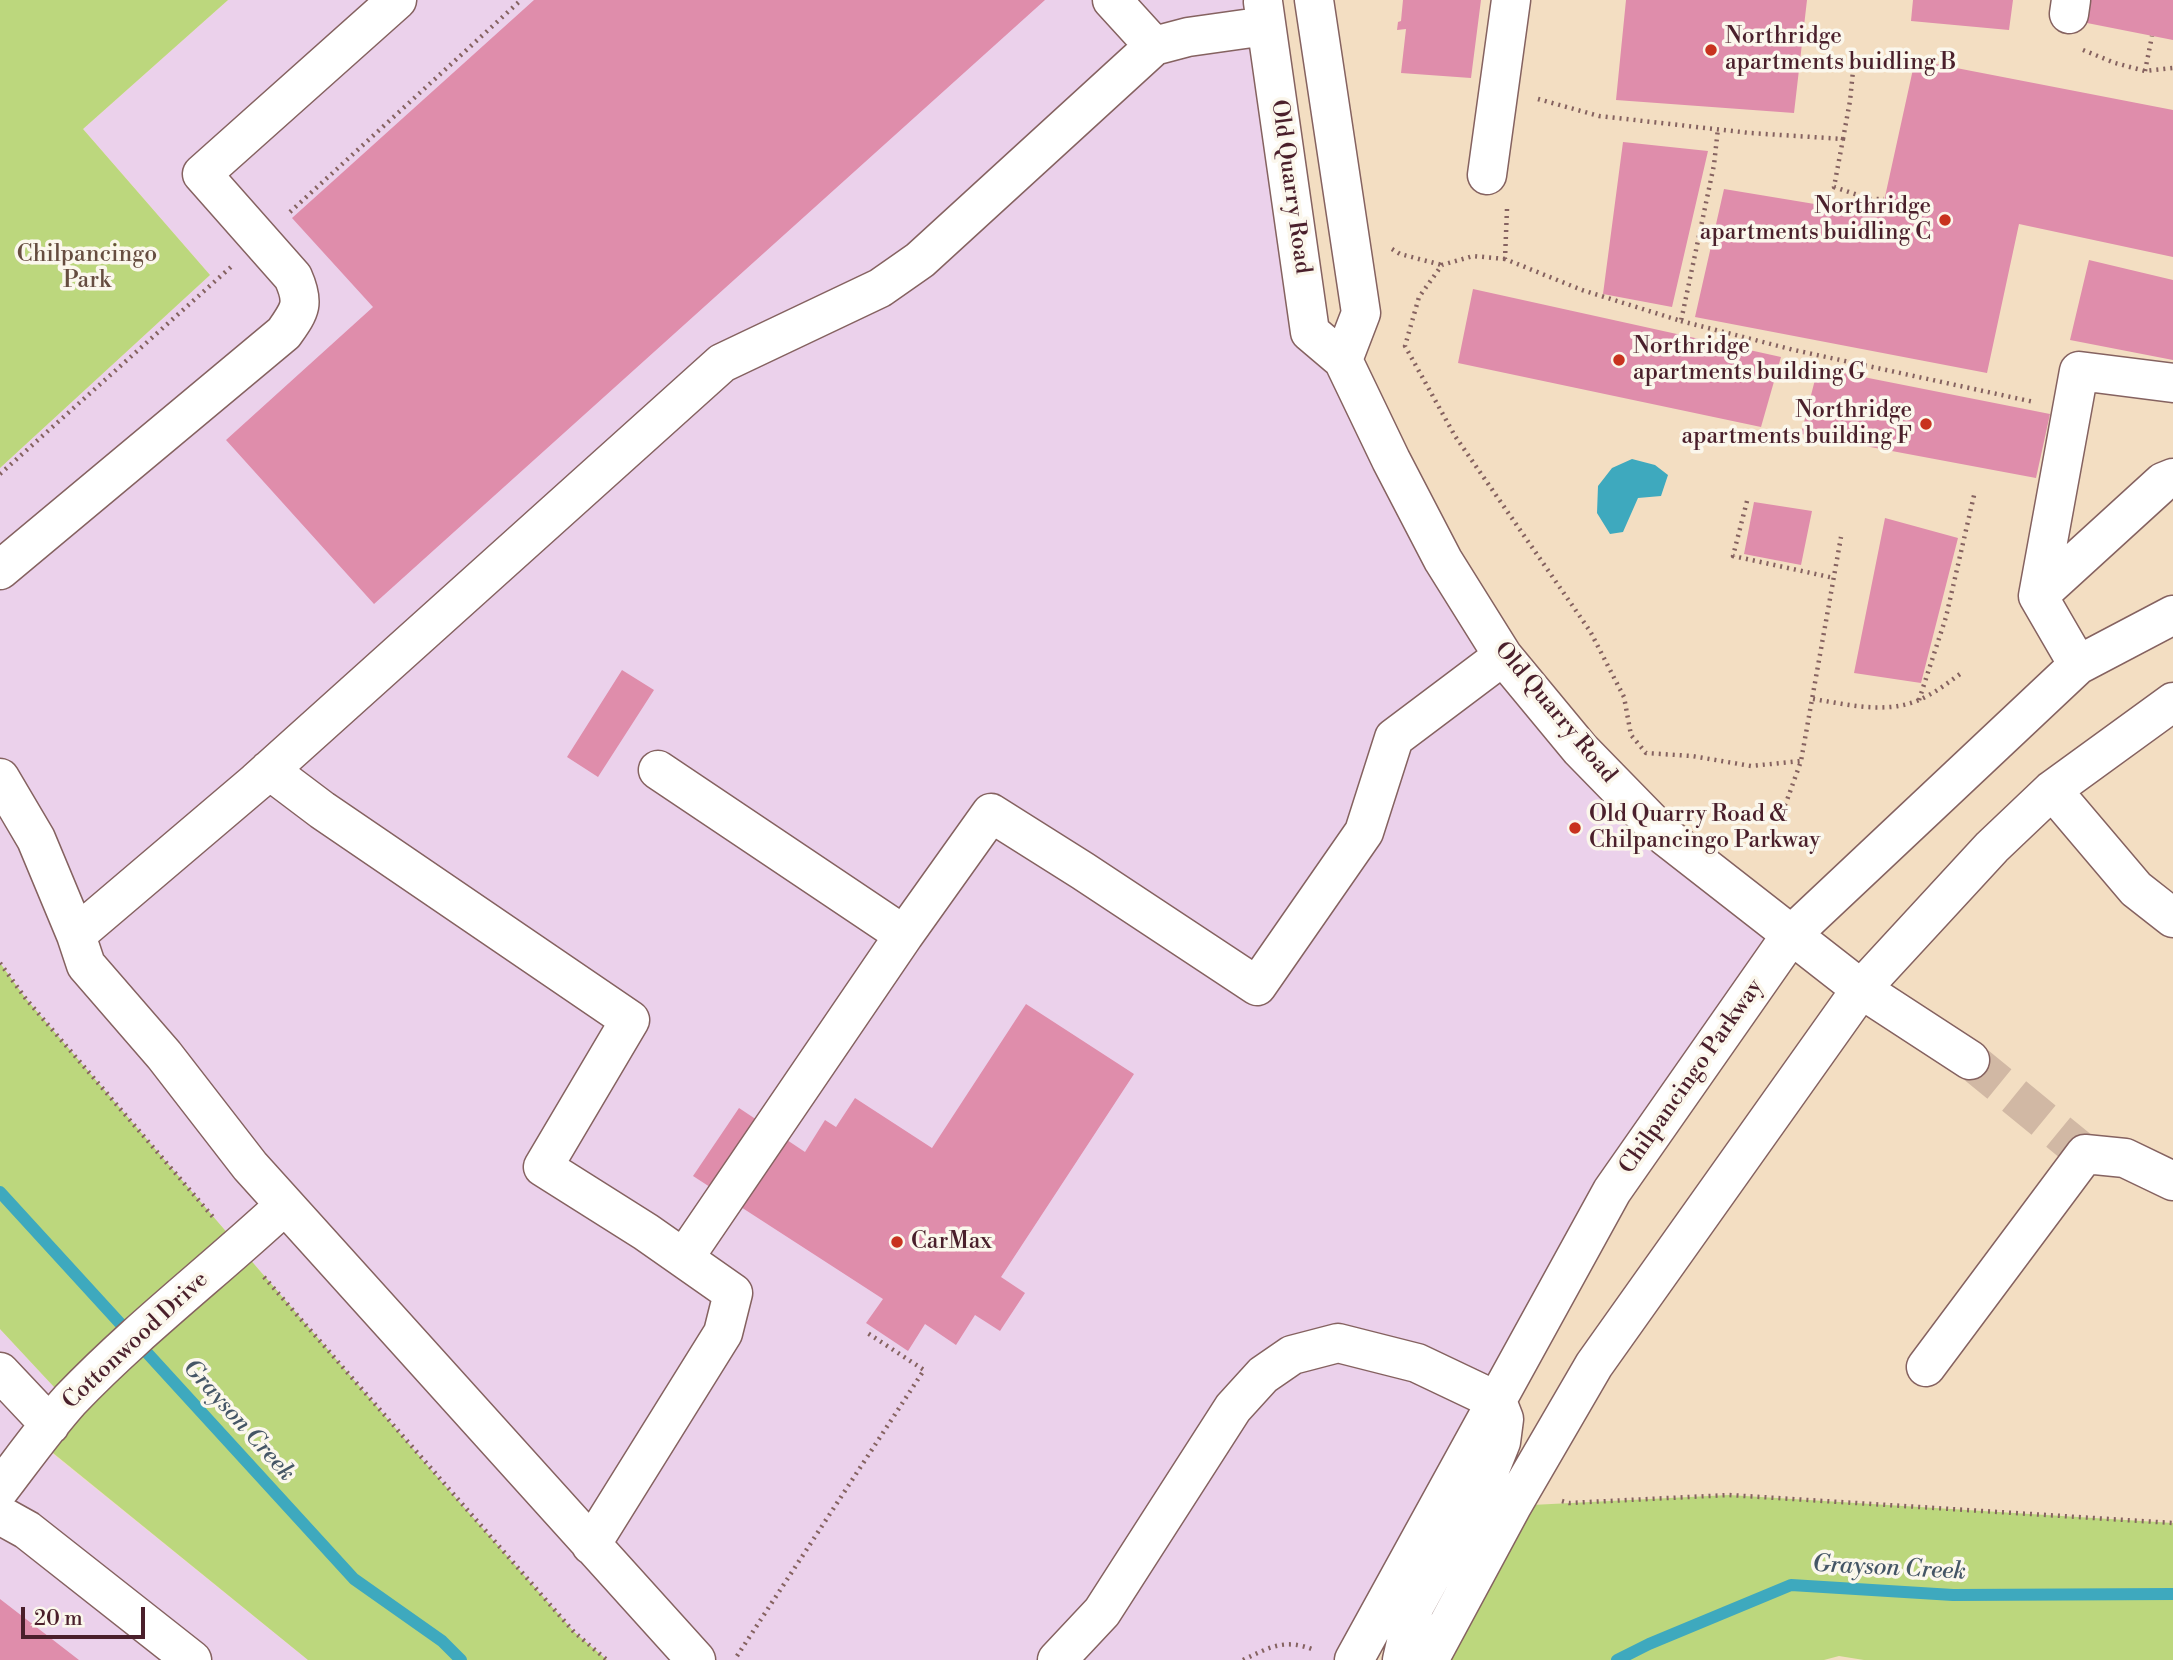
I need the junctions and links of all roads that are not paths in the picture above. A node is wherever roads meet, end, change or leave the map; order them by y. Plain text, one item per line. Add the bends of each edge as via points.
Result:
1 (397, 0) edge
2 (1112, 0) edge
3 (1314, 0) edge
4 (1511, 0) edge
5 (1264, 13) edge
6 (1154, 46) junction
7 (1487, 175) road end
8 (1343, 360) junction
9 (2173, 383) edge
10 (2173, 478) edge
11 (0, 570) edge
12 (2038, 596) junction
13 (2173, 615) edge
14 (1503, 656) junction
15 (2078, 665) junction
16 (2173, 702) edge
17 (269, 770) junction
18 (659, 770) dead end
19 (0, 779) edge
20 (2052, 790) junction
21 (2173, 918) edge
22 (76, 935) junction
23 (904, 935) junction
24 (1791, 935) junction
25 (1861, 989) junction
26 (1970, 1060) tunnel mouth
27 (2173, 1181) edge
28 (285, 1205) junction
29 (684, 1258) junction
30 (1926, 1367) dead end
31 (0, 1372) edge
32 (1497, 1401) junction
33 (50, 1425) junction
34 (0, 1489) edge
35 (0, 1515) edge
36 (592, 1545) junction
37 (1338, 1656) edge
38 (192, 1660) edge
39 (696, 1660) edge
40 (1057, 1660) edge
41 (1402, 1660) edge
42 (1429, 1660) edge

1 - 11 street via 202,174 293,277 300,295 299,312 292,323
2 - 6 street
3 - 8 street via 1361,313
4 - 7 street
5 - 6 street
5 - 8 street, Old Quarry Road via 1310,332
6 - 17 street via 920,260 880,288 722,363
8 - 14 street, Old Quarry Road via 1443,560
9 - 12 street via 2079,372
10 - 12 street via 2163,482
12 - 15 street
13 - 15 street, Chilpancingo Parkway
14 - 23 street via 1394,738 1364,832 1257,986 991,813
14 - 24 street, Old Quarry Road via 1580,749 1665,836
15 - 24 street, Chilpancingo Parkway
16 - 20 street
17 - 22 street
17 - 29 street via 630,1020 543,1167
18 - 23 street
19 - 22 street via 36,839
20 - 21 street via 2136,889
20 - 25 street via 1992,847
22 - 28 street via 86,965
23 - 29 street
24 - 25 street, Old Quarry Road
24 - 32 street, Chilpancingo Parkway via 1612,1191
25 - 26 street, Old Quarry Road
25 - 42 street via 1594,1365
27 - 30 street via 2125,1158 2085,1154
28 - 33 street, Cottonwood Drive via 190,1286
28 - 36 street
29 - 36 street via 733,1293 723,1333
31 - 33 street
32 - 37 street, Chilpancingo Parkway
32 - 40 street via 1418,1363 1338,1343 1292,1354 1263,1375 1233,1408 1102,1612
32 - 41 street via 1504,1419 1501,1443 1414,1607
33 - 34 street, Cottonwood Drive
35 - 38 street via 27,1530
36 - 39 street

